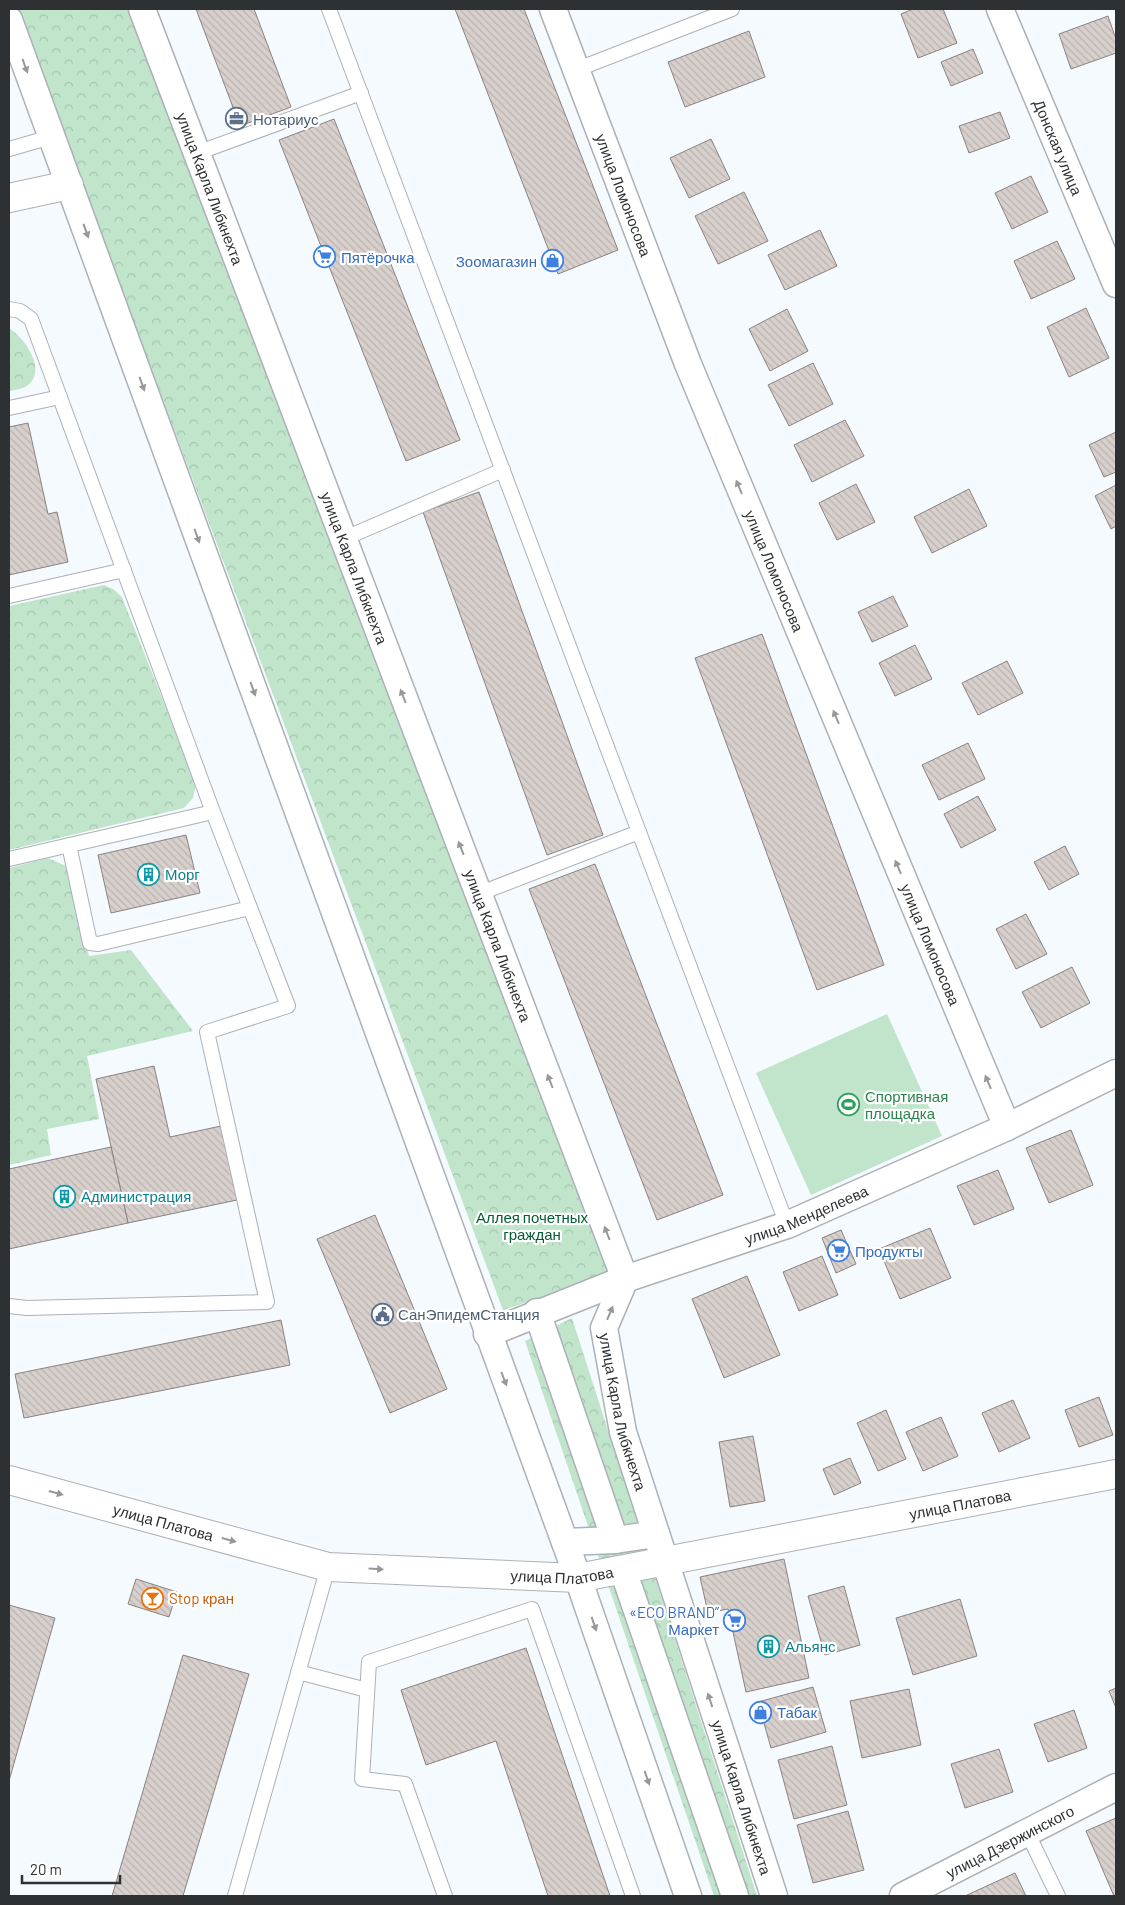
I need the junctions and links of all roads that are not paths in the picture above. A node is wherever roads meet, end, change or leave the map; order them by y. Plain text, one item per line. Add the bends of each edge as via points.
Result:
1 (142, 9) edge
2 (329, 9) edge
3 (553, 9) edge
4 (732, 9) edge
5 (1000, 9) edge
6 (9, 20) edge
7 (578, 69) junction
8 (361, 93) junction
9 (51, 137) junction
10 (9, 149) edge
11 (197, 153) junction
12 (69, 185) junction
13 (9, 198) edge
14 (1116, 284) edge
15 (9, 309) edge
16 (60, 397) junction
17 (9, 408) edge
18 (503, 470) junction
19 (344, 539) junction
20 (124, 570) junction
21 (9, 596) edge
22 (213, 812) junction
23 (639, 832) junction
24 (69, 846) junction
25 (9, 859) edge
26 (478, 894) junction
27 (250, 908) junction
28 (1116, 1073) edge
29 (1007, 1127) junction
30 (787, 1225) junction
31 (625, 1279) junction
32 (9, 1306) edge
33 (537, 1312) junction
34 (487, 1334) junction
35 (1116, 1474) edge
36 (9, 1480) edge
37 (656, 1534) junction
38 (615, 1540) junction
39 (565, 1542) junction
40 (665, 1561) junction
41 (328, 1567) junction
42 (623, 1570) junction
43 (578, 1578) junction
44 (298, 1672) junction
45 (367, 1690) junction
46 (1116, 1787) edge
47 (1027, 1832) junction
48 (235, 1896) edge
49 (445, 1896) edge
50 (633, 1896) edge
51 (688, 1896) edge
52 (735, 1896) edge
53 (774, 1896) edge
54 (902, 1896) edge
55 (1058, 1896) edge

1 - 11 street, улица Карла Либкнехта
2 - 8 lane
3 - 7 street, улица Ломоносова
4 - 7 lane
5 - 14 street, Донская улица
6 -> 9 street
29 -> 7 street, улица Ломоносова via 688,364
8 - 11 lane
8 - 18 lane
9 - 10 lane
9 - 12 street
11 - 19 street, улица Карла Либкнехта
12 - 13 street
12 -> 34 street
15 - 16 lane via 20,311 31,319
16 - 17 lane
16 - 20 lane
18 - 19 lane
18 - 23 lane
26 -> 19 street, улица Карла Либкнехта
20 - 21 lane
20 - 22 lane
22 - 24 lane
22 - 27 lane
23 - 26 lane
23 - 30 lane
24 - 25 lane
24 - 27 lane via 90,943 98,944
31 -> 26 street, улица Карла Либкнехта
27 - 32 lane via 288,1006 207,1032 268,1302
28 - 29 street, улица Менделеева
29 - 30 street, улица Менделеева
30 - 31 street, улица Менделеева
31 - 33 street, улица Менделеева
37 -> 31 street, улица Карла Либкнехта via 623,1432 604,1328
33 - 34 street, улица Менделеева
33 - 38 street
34 -> 39 street
35 - 40 street, улица Платова
36 -> 41 street, улица Платова
37 - 38 street, улица Платова
37 - 40 street, улица Карла Либкнехта
38 - 39 street, улица Платова
39 - 43 street
40 - 42 street, улица Платова
53 -> 40 street, улица Карла Либкнехта
41 -> 43 street, улица Платова
41 - 44 lane
42 - 43 street, улица Платова
42 - 52 street
43 -> 51 street
44 - 45 lane
44 - 48 lane
45 - 49 lane via 362,1779 405,1784
45 - 50 lane via 368,1662 532,1608
46 - 47 street, улица Дзержинского
47 - 54 street, улица Дзержинского
47 - 55 lane

